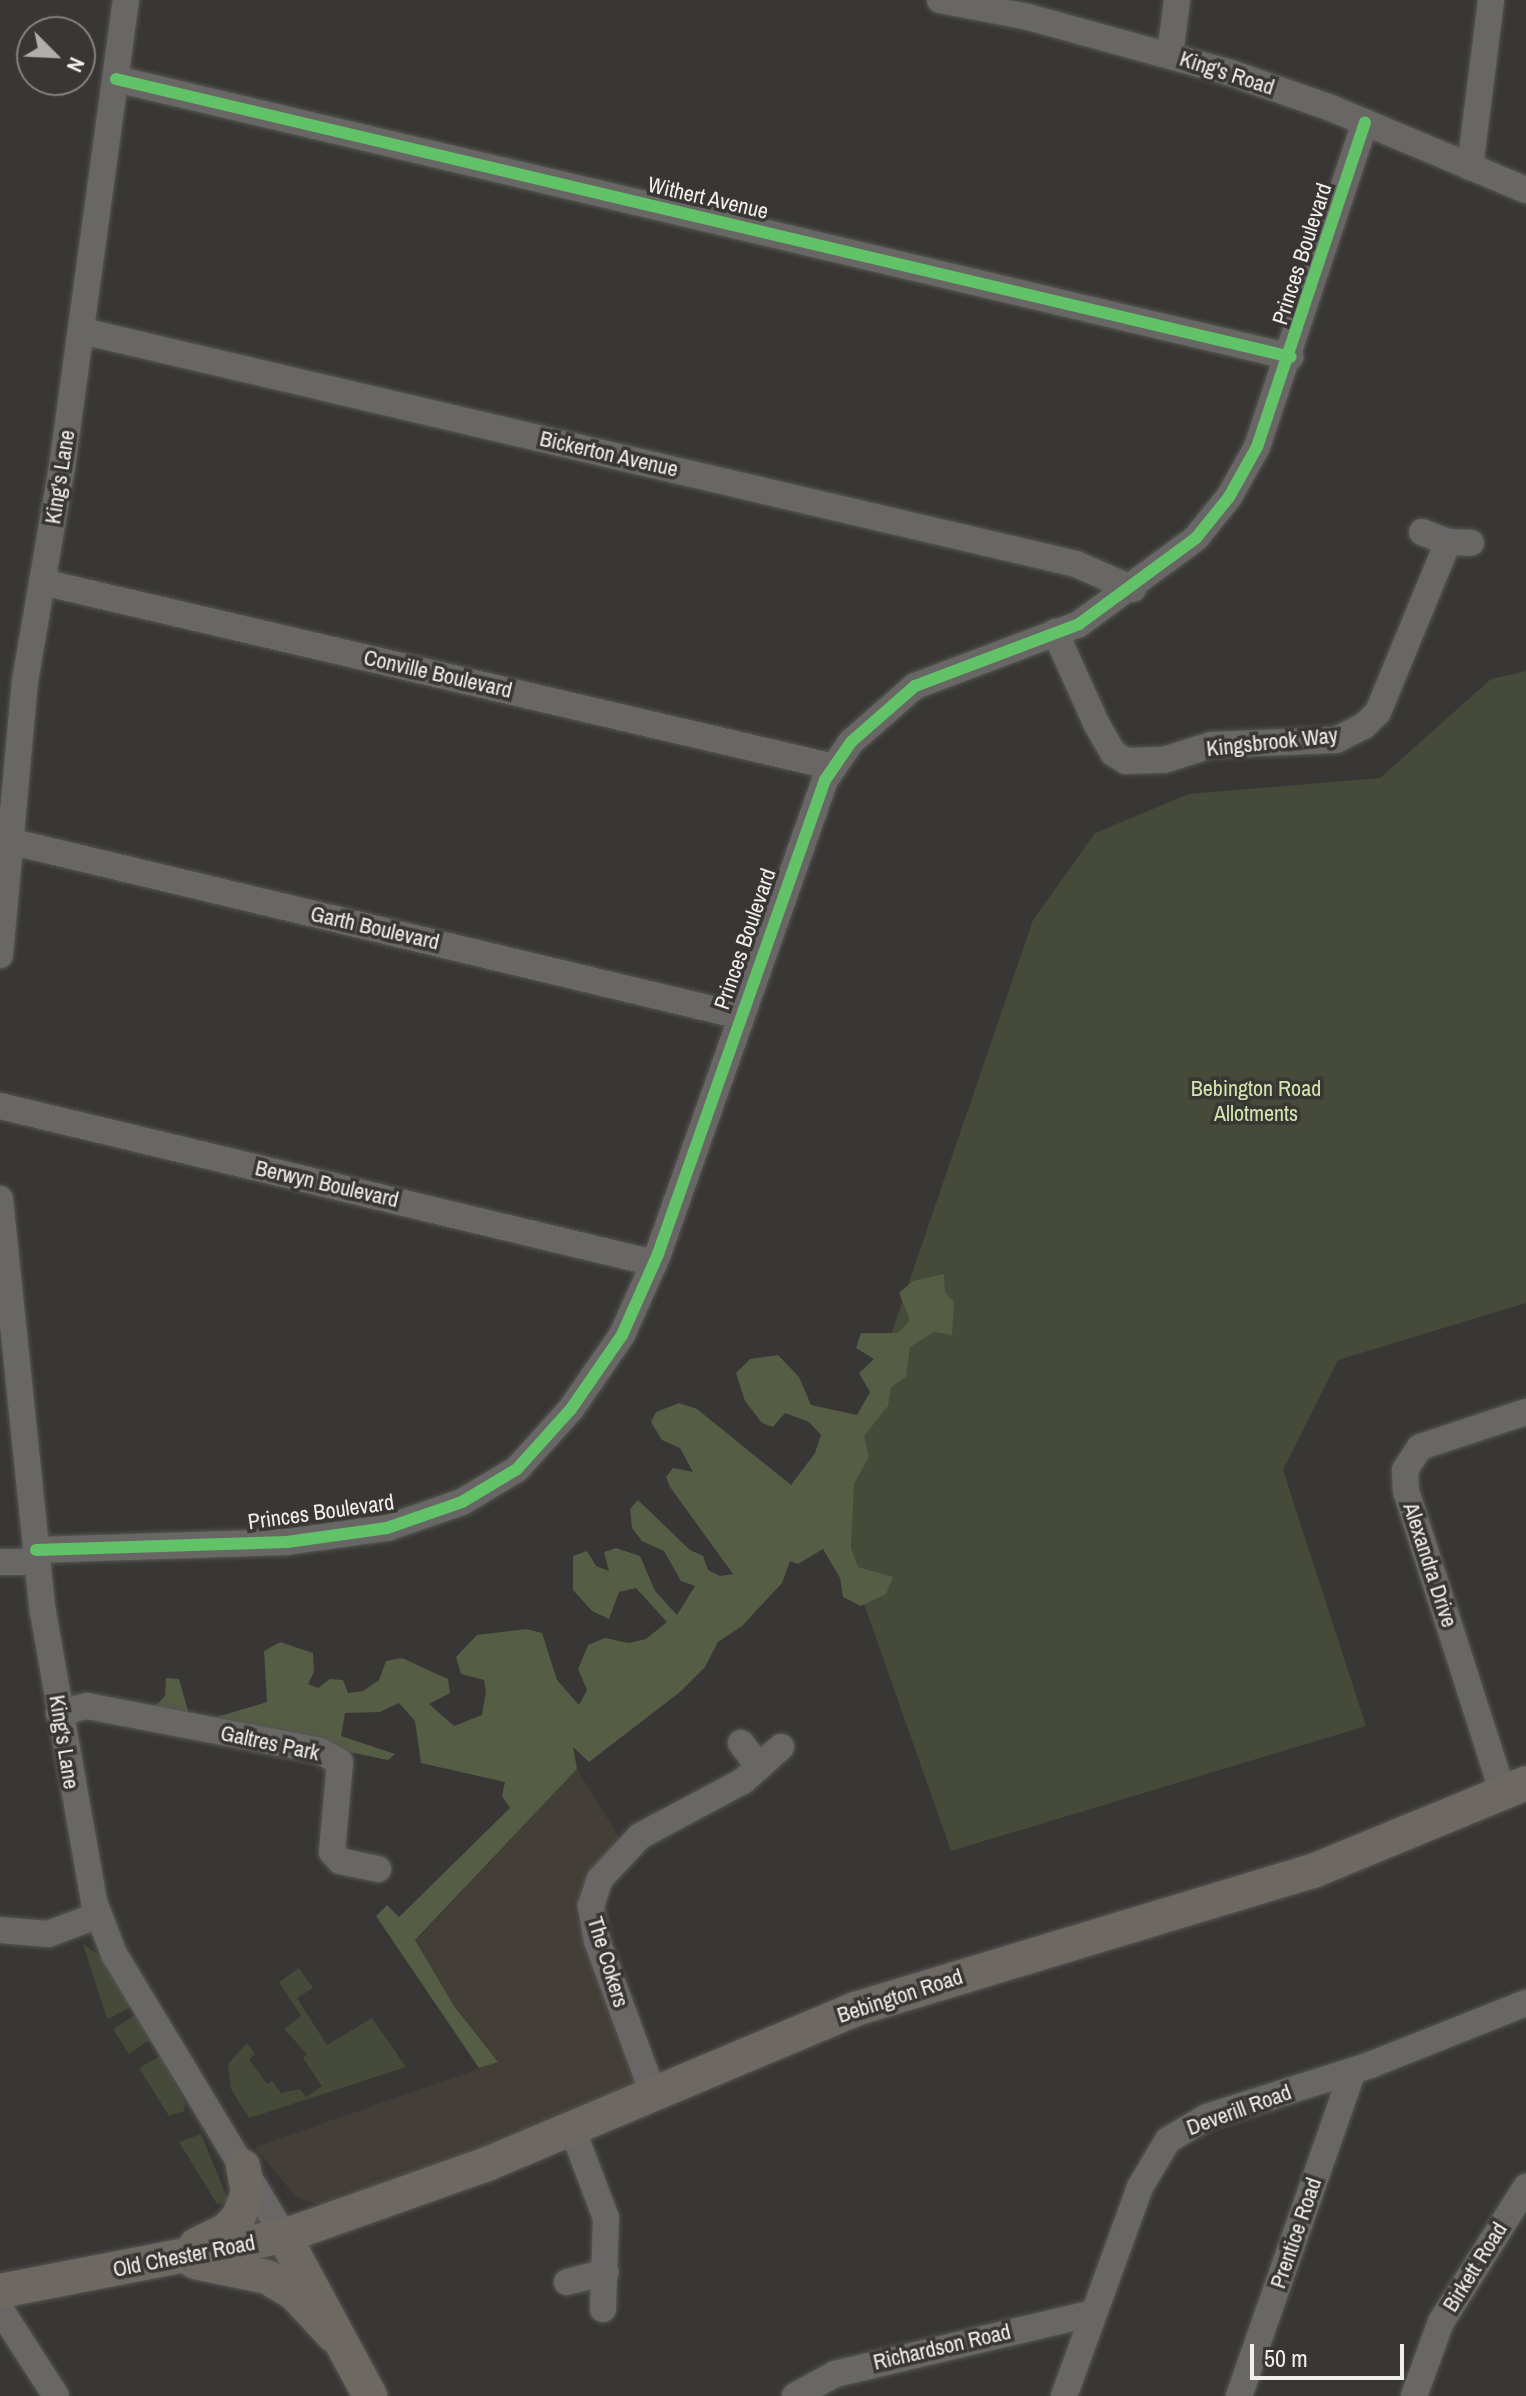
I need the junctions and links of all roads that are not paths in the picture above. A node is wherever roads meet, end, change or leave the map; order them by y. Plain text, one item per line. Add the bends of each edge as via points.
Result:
1 (126, 0) edge
2 (940, 0) edge
3 (1177, 0) edge
4 (1491, 0) edge
5 (1170, 55) junction
6 (116, 79) junction
7 (1365, 122) junction
8 (1470, 167) junction
9 (1514, 186) edge
10 (82, 331) junction
11 (1291, 357) junction
12 (1422, 532) dead end
13 (42, 582) junction
14 (1133, 589) junction
15 (1055, 632) junction
16 (834, 767) junction
17 (9, 841) junction
18 (0, 955) edge
19 (741, 1016) junction
20 (0, 1106) edge
21 (0, 1199) edge
22 (654, 1263) junction
23 (1526, 1412) edge
24 (37, 1556) junction
25 (0, 1562) edge
26 (59, 1713) junction
27 (741, 1743) dead end
28 (781, 1747) dead end
29 (759, 1767) junction
30 (1514, 1788) edge
31 (378, 1869) dead end
32 (99, 1915) junction
33 (0, 1930) edge
34 (1526, 2003) edge
35 (1353, 2071) junction
36 (653, 2093) junction
37 (572, 2128) junction
38 (243, 2166) junction
39 (1526, 2187) edge
40 (284, 2236) junction
41 (167, 2259) junction
42 (606, 2272) junction
43 (567, 2282) dead end
44 (0, 2291) edge
45 (0, 2309) edge
46 (603, 2309) dead end
47 (1093, 2313) junction
48 (333, 2335) junction
49 (56, 2396) edge
50 (370, 2396) edge
51 (795, 2396) edge
52 (1064, 2396) edge
53 (1239, 2396) edge
54 (1414, 2396) edge

1 - 6 street, King's Lane
2 - 5 street, King's Road
3 - 5 street
4 - 8 street
5 - 7 street, King's Road
6 - 10 street, King's Lane
6 - 11 street, Withert Avenue
7 - 8 street, King's Road
7 - 11 street, Princes Boulevard
8 - 9 street, King's Road
10 - 13 street, King's Lane
10 - 14 street, Bickerton Avenue via 1076,564
11 - 14 street, Princes Boulevard via 1257,447 1229,497 1196,538
12 - 15 street, Kingsbrook Way via 1459,543 1378,712 1336,740 1211,745 1156,762 1126,761 1113,753 1097,725
13 - 16 street, Conville Boulevard
13 - 17 street, King's Lane via 25,681
14 - 15 street, Princes Boulevard via 1079,624
15 - 16 street, Princes Boulevard via 915,686 851,742
16 - 19 street, Princes Boulevard via 805,824
17 - 18 street, King's Lane
17 - 19 street, Garth Boulevard
19 - 22 street, Princes Boulevard
20 - 22 street, Berwyn Boulevard
21 - 24 street, King's Lane
22 - 24 street, Princes Boulevard via 622,1335 571,1409 517,1469 462,1502 387,1528 287,1542
23 - 30 street, Alexandra Drive via 1420,1447 1405,1470 1406,1491
24 - 25 street, Princes Boulevard
24 - 26 street, King's Lane
26 - 31 street, Galtres Park via 87,1706 320,1751 340,1762 332,1852 340,1861
26 - 32 street, King's Lane
27 - 29 street
28 - 29 street, The Cokers
29 - 36 street, The Cokers via 743,1781 640,1836 600,1879 591,1906 597,1941
30 - 36 main road, Bebington Road via 1313,1871 855,2009
32 - 33 street via 48,1934
32 - 38 street, King's Lane via 114,1954
34 - 35 street, Deverill Road
35 - 47 street, Deverill Road via 1207,2117 1168,2140 1140,2187
35 - 53 street, Prentice Road
36 - 37 main road, Bebington Road
37 - 40 main road, Bebington Road
37 - 42 street via 606,2218
38 - 40 street, King's Lane
38 - 41 main road via 248,2192 239,2216 227,2230
39 - 54 street, Birkett Road via 1441,2322
40 - 41 main road, Old Chester Road
40 - 48 main road, Old Chester Road
41 - 44 main road, Old Chester Road
41 - 48 main road via 224,2265 267,2277 294,2293
42 - 43 street
42 - 46 street
45 - 49 street
47 - 51 street, Richardson Road via 835,2374
47 - 52 street, Deverill Road
48 - 50 main road, Old Chester Road

